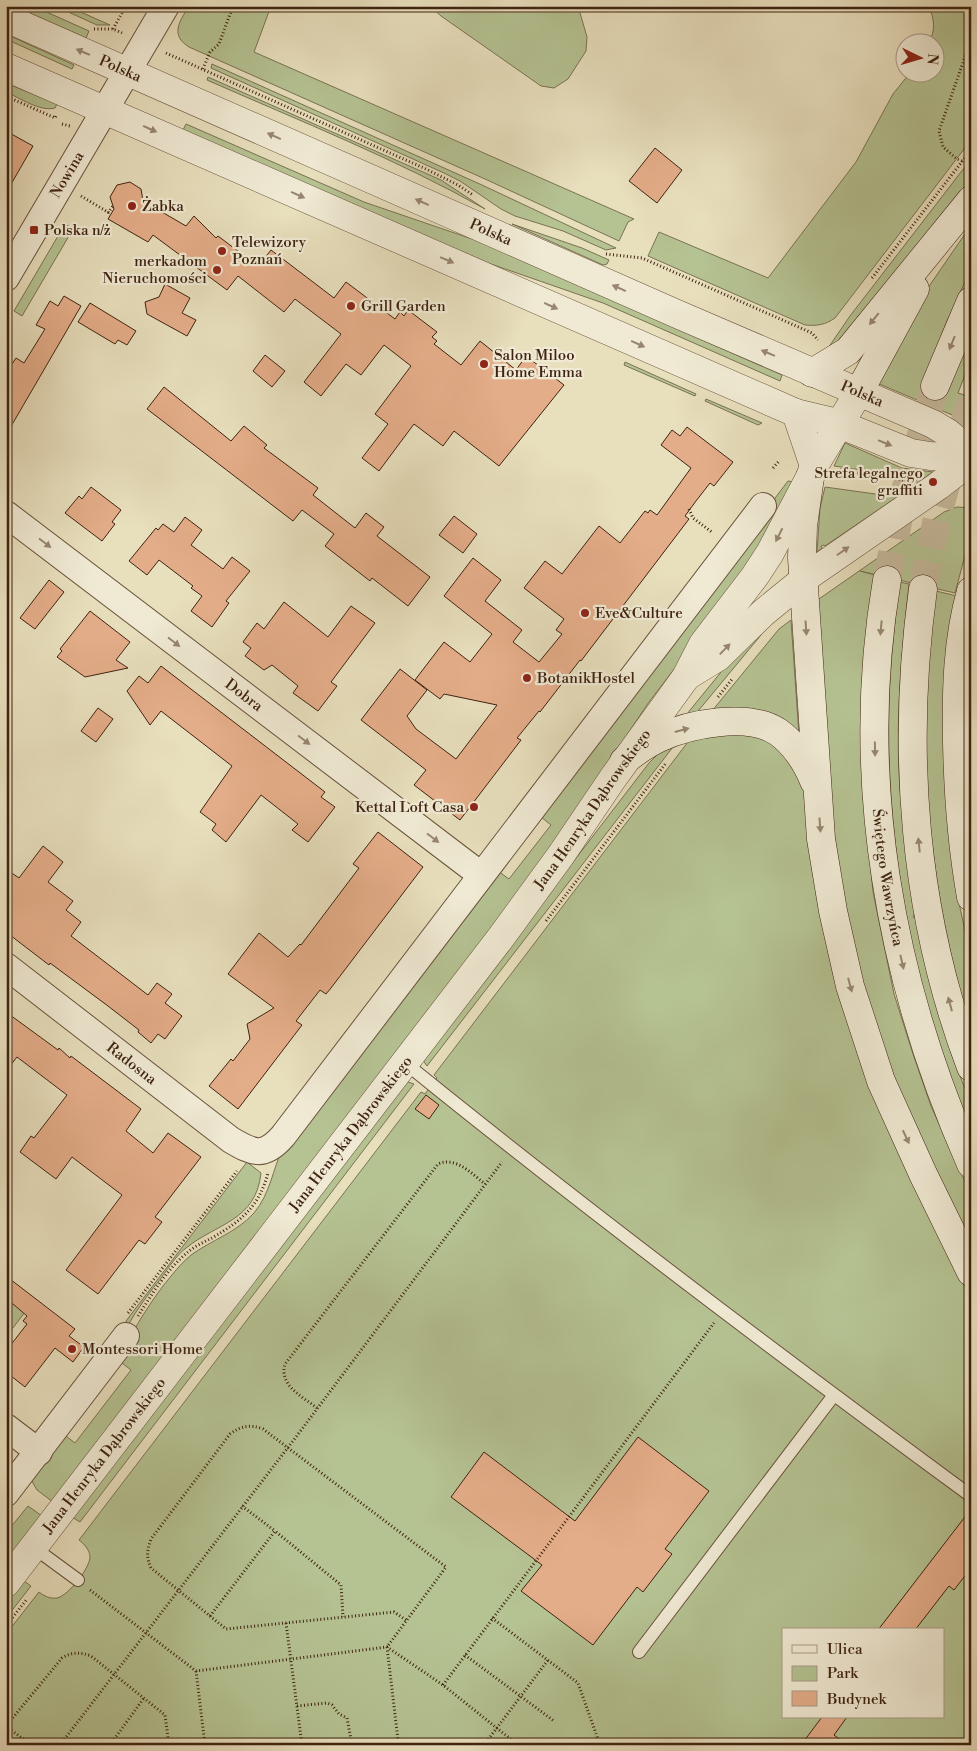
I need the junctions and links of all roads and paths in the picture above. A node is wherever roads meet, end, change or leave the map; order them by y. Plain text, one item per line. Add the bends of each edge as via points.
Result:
1 (126, 6) edge
2 (166, 6) edge
3 (233, 6) edge
4 (6, 18) edge
5 (113, 29) dead end
6 (971, 48) edge
7 (170, 55) dead end
8 (6, 67) edge
9 (203, 69) junction
10 (128, 71) junction
11 (6, 96) edge
12 (105, 110) junction
13 (55, 118) dead end
14 (971, 150) edge
15 (962, 161) junction
16 (474, 196) dead end
17 (86, 199) dead end
18 (971, 200) edge
19 (971, 205) edge
20 (113, 206) dead end
21 (605, 253) dead end
22 (6, 278) edge
23 (869, 283) dead end
24 (971, 301) edge
25 (819, 345) dead end
26 (812, 372) junction
27 (935, 386) tunnel mouth
28 (859, 392) junction
29 (796, 413) junction
30 (840, 424) junction
31 (971, 452) edge
32 (971, 457) edge
33 (779, 461) dead end
34 (971, 461) edge
35 (774, 468) dead end
36 (821, 471) junction
37 (912, 481) dead end
38 (763, 506) dead end
39 (689, 509) dead end
40 (6, 514) edge
41 (717, 537) dead end
42 (803, 580) junction
43 (887, 580) tunnel mouth
44 (922, 589) tunnel mouth
45 (971, 591) edge
46 (686, 677) junction
47 (624, 761) junction
48 (817, 790) junction
49 (966, 824) edge
50 (481, 875) junction
51 (971, 897) edge
52 (6, 966) edge
53 (404, 1062) junction
54 (971, 1067) edge
55 (268, 1148) junction
56 (512, 1148) junction
57 (971, 1164) edge
58 (485, 1184) junction
59 (971, 1272) edge
60 (723, 1310) junction
61 (126, 1336) joint
62 (834, 1395) junction
63 (317, 1408) junction
64 (6, 1427) edge
65 (288, 1447) junction
66 (38, 1452) junction
67 (6, 1493) edge
68 (971, 1496) edge
69 (242, 1506) junction
70 (275, 1531) junction
71 (34, 1547) junction
72 (78, 1580) joint
73 (6, 1583) edge
74 (178, 1590) junction
75 (210, 1616) junction
76 (343, 1617) junction
77 (492, 1618) junction
78 (406, 1620) junction
79 (286, 1623) junction
80 (145, 1633) junction
81 (387, 1647) junction
82 (639, 1652) dead end
83 (465, 1654) junction
84 (291, 1658) junction
85 (548, 1660) junction
86 (196, 1670) junction
87 (114, 1674) junction
88 (443, 1685) junction
89 (522, 1696) junction
90 (144, 1698) junction
91 (297, 1706) junction
92 (554, 1721) dead end
93 (6, 1726) edge
94 (498, 1728) junction
95 (971, 1738) edge
96 (398, 1740) junction
97 (31, 1745) edge
98 (60, 1745) edge
99 (110, 1745) edge
100 (168, 1745) edge
101 (205, 1745) edge
102 (302, 1745) edge
103 (352, 1745) edge
104 (396, 1745) edge
105 (404, 1745) edge
106 (484, 1745) edge
107 (518, 1745) edge
108 (600, 1745) edge
109 (962, 1745) edge

1 - 5 path
2 - 10 street, Nowina
3 - 9 path via 219,44 210,52
10 -> 4 street, Polska
6 - 15 path via 966,54 939,131 944,147
7 - 9 path
8 - 12 street
9 - 16 path via 426,169
10 - 12 street, Nowina
26 -> 10 street, Polska
11 - 13 path
12 - 22 street, Nowina
12 -> 29 street
14 - 15 path
15 - 23 path
17 - 20 path via 110,214
18 -> 26 street via 848,351
19 - 28 street, Jana Henryka Dąbrowskiego via 913,292
21 - 25 path via 642,258 812,333
24 -> 27 street
26 - 28 street, Polska
28 - 30 street, Jana Henryka Dąbrowskiego
28 - 31 street, Polska via 933,424
29 - 30 street
29 - 36 street
30 -> 32 street via 911,453
30 - 36 street, Jana Henryka Dąbrowskiego
33 - 35 path
42 -> 34 street, Jana Henryka Dąbrowskiego
36 - 37 path
36 - 42 street via 803,526
36 -> 46 street, Jana Henryka Dąbrowskiego via 770,553 703,644
38 - 50 street
39 - 41 path via 693,518
40 -> 50 street, Dobra
46 -> 42 street, Jana Henryka Dąbrowskiego via 718,657
42 -> 48 street
43 -> 57 street, Świętego Wawrzyńca via 877,666 875,747 884,865 897,944 909,991 928,1056
54 -> 44 street via 952,1012 929,917 915,806 911,735
45 - 49 street via 958,659 963,724 958,791
46 - 47 street, Jana Henryka Dąbrowskiego
47 -> 48 street via 653,741 678,731 727,721 757,724 778,733 793,747 806,764
47 - 53 street, Jana Henryka Dąbrowskiego via 562,855
48 -> 59 street via 833,911 864,1032 900,1125
49 - 51 street
50 - 55 street
52 - 55 street, Radosna via 231,1140 248,1149
53 - 56 lane
53 - 71 street, Jana Henryka Dąbrowskiego
55 - 61 path via 262,1192 252,1208 235,1224 180,1260 144,1306
56 - 58 path
56 - 60 lane
58 - 63 path
58 - 63 path via 457,1163 444,1161 438,1164 285,1364 284,1379 288,1385
60 - 62 lane
60 - 77 path
61 - 66 street
62 - 68 lane
62 - 82 lane
63 - 65 path
64 - 66 street
65 - 69 path
65 - 74 path via 255,1426 246,1426 230,1434 151,1539 147,1549 151,1568
65 - 78 path via 446,1567
66 - 67 street
69 - 70 path
69 - 74 path
70 - 75 path
70 - 76 path via 341,1585
71 - 72 lane
71 - 73 street, Jana Henryka Dąbrowskiego
72 - 80 path
74 - 75 path
74 - 80 path
75 - 79 path via 226,1629
76 - 78 path via 394,1612
76 - 79 path
77 - 83 path
77 - 85 path
78 - 81 path
79 - 84 path
80 - 86 path
80 - 87 path
81 - 84 path
81 - 88 path
81 - 96 path
83 - 88 path
83 - 89 path
84 - 86 path
84 - 91 path
85 - 89 path
85 - 108 path via 578,1683
86 - 101 path
87 - 90 path
87 - 93 path via 91,1656 68,1654 56,1663
87 - 98 path
88 - 94 path
89 - 92 path
89 - 94 path
90 - 99 path
90 - 100 path via 165,1715
91 - 102 path
91 - 103 path via 327,1702 332,1705 335,1711 348,1718
93 - 97 path
94 - 106 path
94 - 107 path
95 - 109 path
96 - 104 path
96 - 105 path

